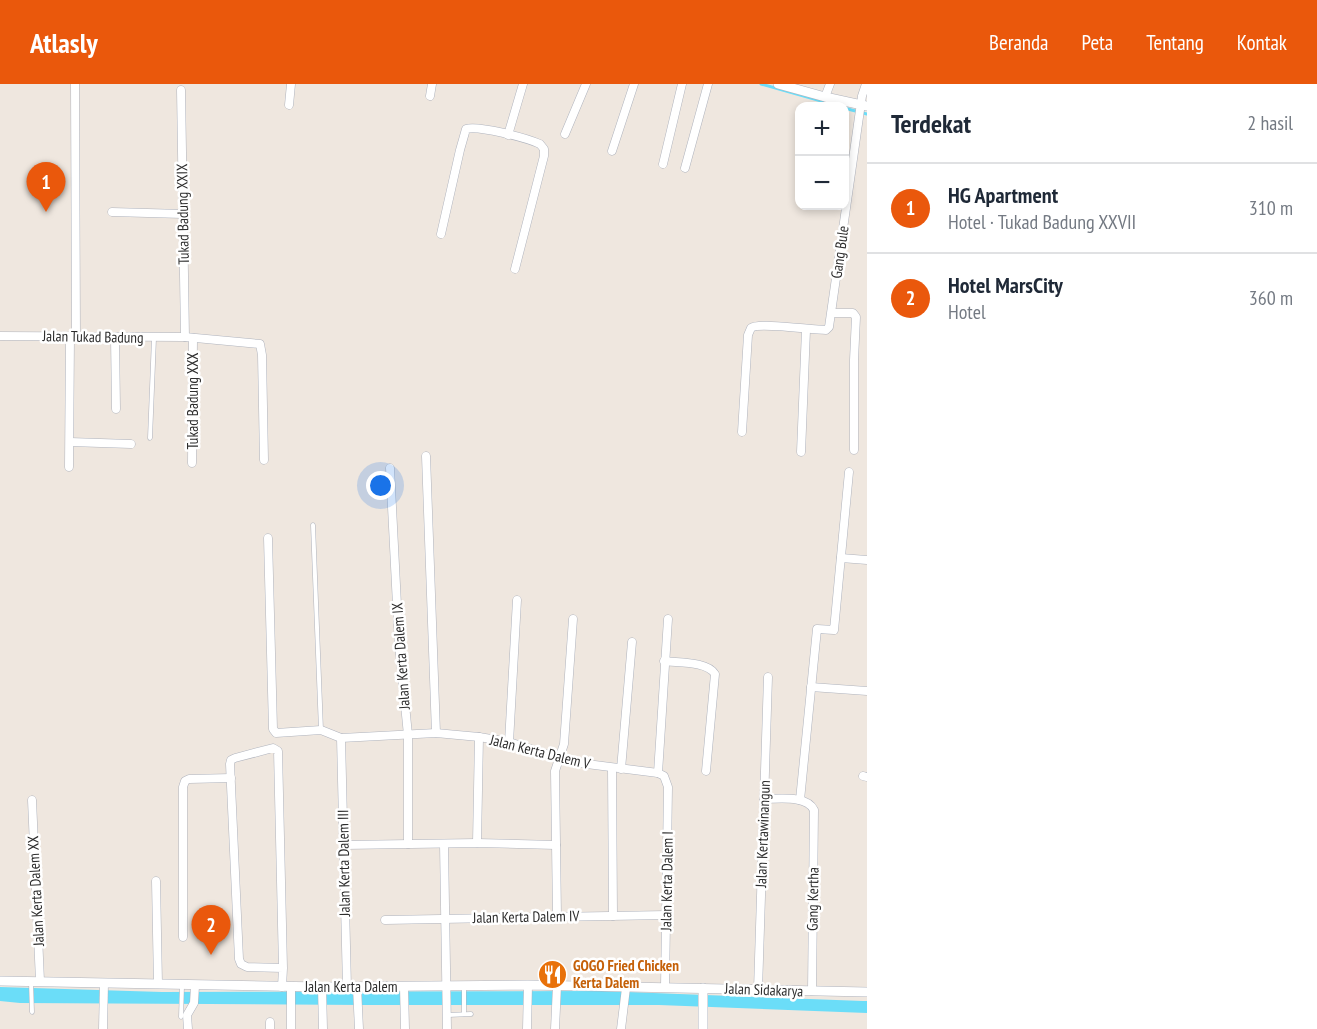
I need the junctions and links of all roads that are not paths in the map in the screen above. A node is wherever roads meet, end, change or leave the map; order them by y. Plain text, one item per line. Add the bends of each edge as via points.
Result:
1 (75, 84) edge
2 (291, 84) edge
3 (432, 84) edge
4 (523, 84) edge
5 (586, 84) edge
6 (634, 84) edge
7 (682, 84) edge
8 (708, 84) edge
9 (830, 84) edge
10 (866, 84) edge
11 (782, 85) edge
12 (181, 90) dead end
13 (430, 96) dead end
14 (825, 97) junction
15 (289, 105) dead end
16 (864, 105) edge
17 (565, 134) dead end
18 (508, 135) junction
19 (612, 151) dead end
20 (663, 164) dead end
21 (686, 168) dead end
22 (112, 212) dead end
23 (183, 214) junction
24 (441, 234) dead end
25 (515, 269) dead end
26 (832, 313) junction
27 (806, 330) junction
28 (0, 336) edge
29 (73, 336) junction
30 (115, 337) junction
31 (154, 338) junction
32 (189, 338) junction
33 (116, 409) dead end
34 (742, 432) dead end
35 (150, 438) dead end
36 (70, 442) junction
37 (131, 444) dead end
38 (854, 450) dead end
39 (801, 452) dead end
40 (426, 456) dead end
41 (264, 460) dead end
42 (192, 463) dead end
43 (69, 467) dead end
44 (390, 468) dead end
45 (849, 472) dead end
46 (313, 525) dead end
47 (268, 537) dead end
48 (841, 558) junction
49 (867, 560) edge
50 (517, 600) dead end
51 (573, 619) dead end
52 (668, 619) dead end
53 (632, 642) dead end
54 (664, 661) junction
55 (768, 677) dead end
56 (811, 687) junction
57 (867, 691) edge
58 (321, 730) junction
59 (436, 733) junction
60 (408, 735) junction
61 (479, 736) junction
62 (341, 738) junction
63 (508, 742) junction
64 (559, 758) junction
65 (612, 768) junction
66 (621, 769) junction
67 (706, 771) dead end
68 (660, 774) junction
69 (231, 778) junction
70 (764, 799) junction
71 (32, 800) dead end
72 (800, 800) junction
73 (477, 843) junction
74 (408, 844) junction
75 (444, 844) junction
76 (344, 845) junction
77 (556, 845) junction
78 (156, 881) dead end
79 (667, 915) junction
80 (557, 916) junction
81 (613, 916) junction
82 (385, 920) dead end
83 (446, 921) junction
84 (183, 938) dead end
85 (283, 968) junction
86 (0, 981) edge
87 (34, 983) junction
88 (158, 984) junction
89 (104, 986) junction
90 (288, 987) junction
91 (665, 987) junction
92 (182, 988) junction
93 (195, 988) junction
94 (353, 988) junction
95 (404, 988) junction
96 (446, 988) junction
97 (464, 988) junction
98 (527, 988) junction
99 (556, 988) junction
100 (322, 989) junction
101 (626, 989) junction
102 (758, 990) junction
103 (703, 991) junction
104 (812, 991) junction
105 (867, 992) edge
106 (32, 1012) dead end
107 (447, 1012) junction
108 (464, 1012) junction
109 (471, 1014) dead end
110 (181, 1017) dead end
111 (103, 1029) edge
112 (188, 1029) edge
113 (291, 1029) edge
114 (323, 1029) edge
115 (359, 1029) edge
116 (405, 1029) edge
117 (447, 1029) edge
118 (527, 1029) edge
119 (555, 1029) edge
120 (621, 1029) edge
121 (703, 1029) edge

1 - 29 street
2 - 15 street
3 - 13 street
4 - 18 street
5 - 17 street
6 - 19 street
7 - 20 street
8 - 21 street
9 - 14 street
10 - 16 street, Gang Bule
11 - 14 street
12 - 23 street, Tukad Badung XXIX
14 - 16 street
16 - 26 street, Gang Bule
18 - 24 street via 466,129
18 - 25 street via 533,141 544,149
22 - 23 street
23 - 32 street, Tukad Badung XXIX
26 - 27 street, Gang Bule via 828,329
26 - 38 street via 853,313 856,317
27 - 34 street via 758,324 751,328
27 - 39 street
28 - 29 street, Jalan Tukad Badung
29 - 30 street, Jalan Tukad Badung
29 - 36 street
30 - 31 street, Jalan Tukad Badung
30 - 33 street
31 - 32 street, Jalan Tukad Badung
31 - 35 lane
32 - 41 street, Jalan Tukad Badung via 261,345
32 - 42 street, Tukad Badung XXX
36 - 37 street
36 - 43 street
40 - 59 street
44 - 60 street, Jalan Kerta Dalem IX
45 - 48 street
46 - 58 lane
47 - 58 street, Jalan Kerta Dalem V via 275,732
48 - 49 street
48 - 56 street via 834,630 817,629
50 - 63 street
51 - 64 street via 564,744
52 - 54 street, Jalan Kerta Dalem I
53 - 66 street
54 - 67 street via 714,670
54 - 68 street, Jalan Kerta Dalem I
55 - 70 street, Jalan Kertawinangun
56 - 57 street
56 - 72 street
58 - 62 street, Jalan Kerta Dalem V
59 - 60 street, Jalan Kerta Dalem V
59 - 61 street, Jalan Kerta Dalem V
60 - 62 street, Jalan Kerta Dalem V
60 - 74 street, Jalan Kerta Dalem IX
61 - 63 street, Jalan Kerta Dalem V
61 - 73 street
62 - 76 street, Jalan Kerta Dalem III
63 - 64 street, Jalan Kerta Dalem V
64 - 65 street, Jalan Kerta Dalem V
64 - 77 street via 555,771
65 - 66 street, Jalan Kerta Dalem V
65 - 81 street
66 - 68 street, Jalan Kerta Dalem V
68 - 79 street, Jalan Kerta Dalem I via 668,787
69 - 84 street via 189,779 184,784
69 - 85 street via 239,962 247,967
69 - 85 street via 231,760 278,750
70 - 72 street
70 - 102 street, Jalan Kertawinangun
71 - 87 street, Jalan Kerta Dalem XX
72 - 104 street, Gang Kertha via 813,807
73 - 75 street
73 - 77 street
74 - 75 street
74 - 76 street
75 - 83 street
76 - 94 street, Jalan Kerta Dalem III
77 - 80 street
78 - 88 street
79 - 81 street, Jalan Kerta Dalem IV
79 - 91 street, Jalan Kerta Dalem I
80 - 81 street, Jalan Kerta Dalem IV
80 - 83 street, Jalan Kerta Dalem IV
82 - 83 street, Jalan Kerta Dalem IV
83 - 96 street
85 - 90 street
86 - 87 street, Jalan Kerta Dalem
87 - 89 street, Jalan Kerta Dalem
87 - 106 lane
88 - 89 street, Jalan Kerta Dalem
88 - 92 street, Jalan Kerta Dalem
89 - 111 street
90 - 93 street, Jalan Kerta Dalem
90 - 100 street, Jalan Kerta Dalem
90 - 113 street
91 - 101 street, Jalan Kerta Dalem
91 - 103 street, Jalan Kerta Dalem
92 - 93 street, Jalan Kerta Dalem
92 - 110 lane
93 - 112 street via 194,1003 187,1015
94 - 95 street, Jalan Kerta Dalem
94 - 100 street, Jalan Kerta Dalem
94 - 115 street, Jalan Kerta Dalem III
95 - 96 street, Jalan Kerta Dalem
95 - 116 street
96 - 97 street, Jalan Kerta Dalem
96 - 107 street
97 - 98 street, Jalan Kerta Dalem
97 - 108 lane
98 - 99 street, Jalan Kerta Dalem
98 - 118 street
99 - 101 street, Jalan Kerta Dalem
99 - 119 street
100 - 114 street
101 - 120 street
102 - 103 street, Jalan Sidakarya
102 - 104 street, Jalan Sidakarya
103 - 121 street, Jalan Sidakarya
104 - 105 street, Jalan Sidakarya
107 - 108 lane
107 - 117 street
108 - 109 lane

